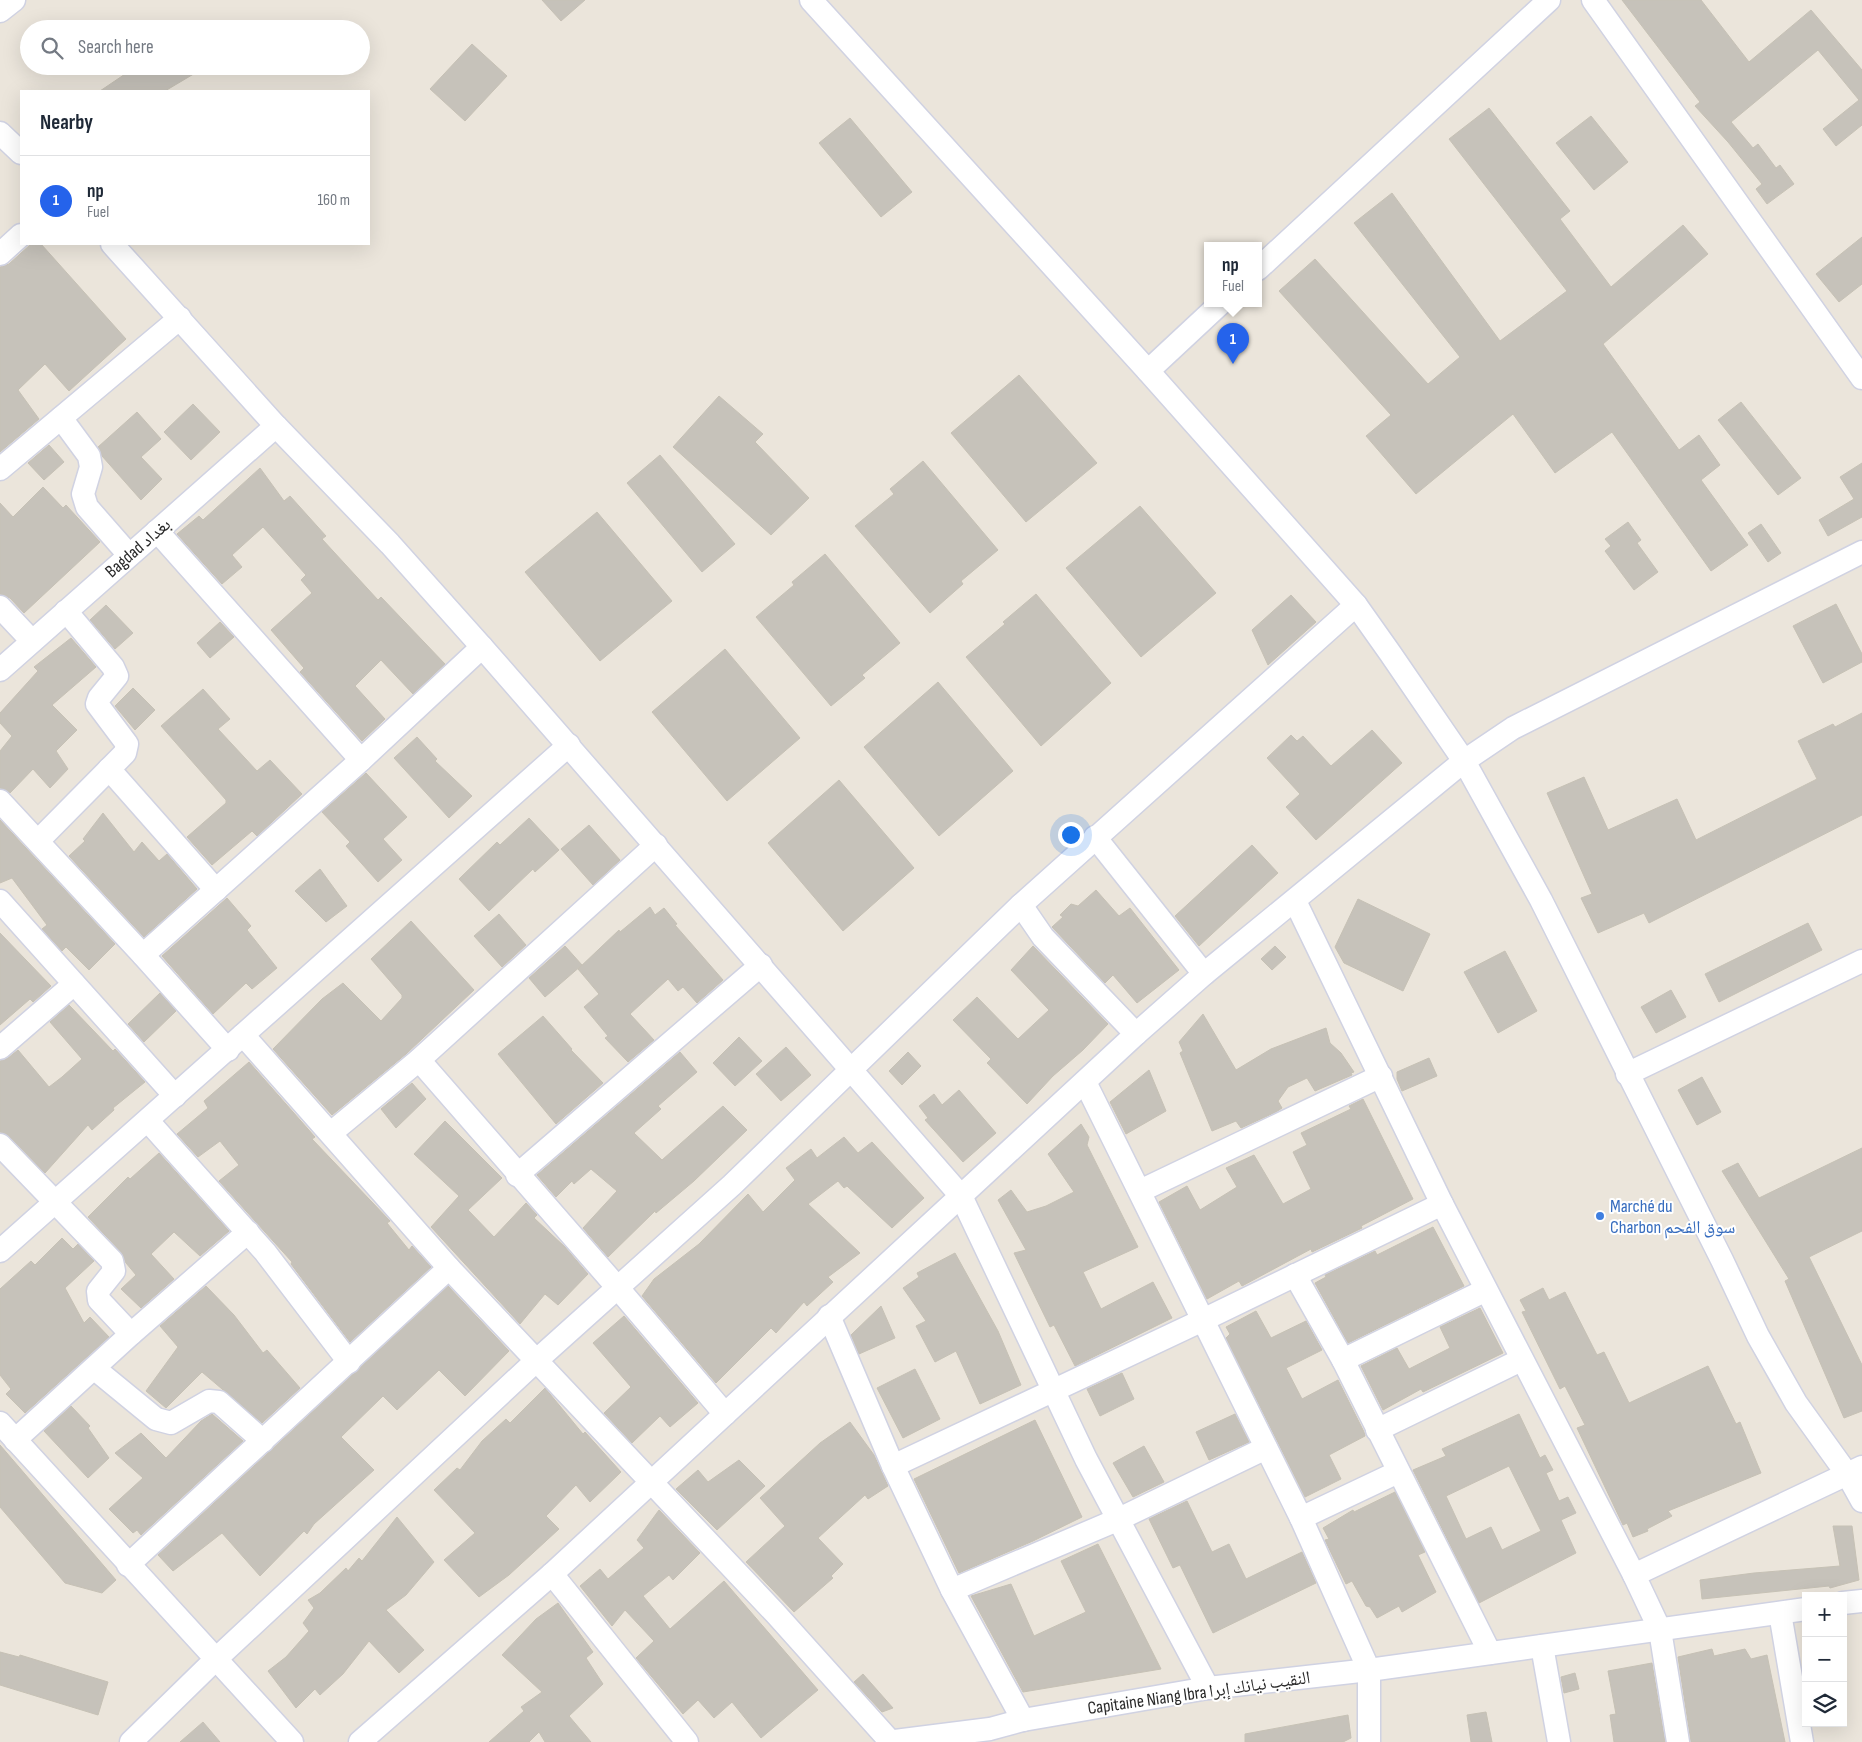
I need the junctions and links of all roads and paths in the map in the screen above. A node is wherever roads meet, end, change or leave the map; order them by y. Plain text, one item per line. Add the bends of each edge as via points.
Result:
1 (14, 0) edge
2 (811, 0) edge
3 (1549, 0) edge
4 (1593, 0) edge
5 (0, 11) edge
6 (0, 133) edge
7 (20, 152) edge
8 (20, 236) edge
9 (113, 245) edge
10 (0, 254) edge
11 (1262, 265) edge
12 (1217, 307) edge
13 (180, 318) junction
14 (1148, 370) junction
15 (1862, 378) edge
16 (61, 418) junction
17 (276, 426) junction
18 (0, 469) edge
19 (157, 531) junction
20 (1862, 552) edge
21 (129, 555) junction
22 (1356, 605) junction
23 (0, 607) edge
24 (66, 611) junction
25 (32, 641) junction
26 (482, 647) junction
27 (0, 670) edge
28 (569, 745) junction
29 (361, 760) junction
30 (1464, 762) junction
31 (109, 769) junction
32 (0, 801) edge
33 (1095, 837) junction
34 (38, 841) junction
35 (656, 845) junction
36 (216, 890) junction
37 (0, 901) edge
38 (1295, 901) junction
39 (1021, 905) junction
40 (143, 955) junction
41 (1862, 961) edge
42 (761, 965) junction
43 (1204, 974) junction
44 (74, 984) junction
45 (1136, 1034) junction
46 (235, 1043) junction
47 (0, 1048) edge
48 (419, 1060) junction
49 (851, 1070) junction
50 (1628, 1074) junction
51 (1381, 1076) junction
52 (1085, 1082) junction
53 (175, 1096) junction
54 (148, 1120) junction
55 (331, 1133) junction
56 (0, 1146) edge
57 (517, 1175) junction
58 (1140, 1191) junction
59 (961, 1196) junction
60 (56, 1204) junction
61 (1442, 1204) junction
62 (248, 1232) junction
63 (0, 1251) edge
64 (448, 1268) junction
65 (1295, 1275) junction
66 (617, 1287) junction
67 (1486, 1290) junction
68 (829, 1316) junction
69 (1203, 1320) junction
70 (131, 1334) junction
71 (537, 1360) junction
72 (1343, 1360) junction
73 (1521, 1360) junction
74 (349, 1362) junction
75 (95, 1369) junction
76 (1052, 1390) junction
77 (725, 1414) junction
78 (0, 1423) edge
79 (1377, 1430) junction
80 (16, 1440) junction
81 (263, 1441) junction
82 (1266, 1448) junction
83 (894, 1466) junction
84 (1854, 1471) edge
85 (1398, 1472) junction
86 (652, 1482) junction
87 (1862, 1501) edge
88 (1302, 1518) junction
89 (1117, 1520) junction
90 (128, 1564) junction
91 (552, 1574) junction
92 (1634, 1575) junction
93 (952, 1590) junction
94 (1862, 1601) edge
95 (1847, 1603) edge
96 (1802, 1610) edge
97 (1780, 1613) junction
98 (1660, 1630) junction
99 (1542, 1646) junction
100 (1501, 1652) junction
101 (216, 1659) junction
102 (1369, 1670) junction
103 (1208, 1688) junction
104 (1023, 1720) junction
105 (991, 1735) edge
106 (131, 1742) edge
107 (292, 1742) edge
108 (360, 1742) edge
109 (687, 1742) edge
110 (888, 1742) edge
111 (1369, 1742) edge
112 (1559, 1742) edge
113 (1678, 1742) edge
114 (1802, 1742) edge

1 - 5 street
2 - 14 street
3 - 11 street
4 - 15 street
6 - 7 street
8 - 10 street
9 - 13 street
12 - 14 street
13 - 16 street
13 - 17 street
14 - 22 street
16 - 18 street
16 - 21 street via 89,456 91,468 82,494 87,507
17 - 19 street, Bagdad بغداد
17 - 26 street via 390,544
19 - 21 street, Bagdad بغداد
19 - 29 street
20 - 30 street via 1529,720
21 - 24 street, Bagdad بغداد
22 - 30 street
22 - 33 street
23 - 25 street
24 - 25 street, Bagdad بغداد
24 - 31 street via 117,676 97,704 127,744 124,753
25 - 27 street, Bagdad بغداد
26 - 28 street
26 - 29 street
28 - 35 street
28 - 46 street
29 - 36 street
30 - 38 street
30 - 50 street via 1541,900
31 - 34 street
31 - 36 street
32 - 34 street
33 - 39 street
33 - 43 street
34 - 40 street
35 - 42 street
35 - 48 street
36 - 40 street
37 - 44 street
38 - 43 street
38 - 51 street
39 - 45 street via 1043,937
39 - 49 street
40 - 46 street
41 - 50 street
42 - 49 street
42 - 57 street
43 - 45 street
44 - 47 street
44 - 53 street
45 - 52 street
46 - 53 street
46 - 55 street
48 - 55 street
48 - 57 street
49 - 59 street
49 - 66 street via 732,1185
50 - 84 street via 1758,1336 1796,1403
51 - 58 street
51 - 61 street
52 - 58 street
52 - 59 street
53 - 54 street
54 - 60 street
54 - 62 street
55 - 64 street
56 - 60 street
57 - 66 street
58 - 69 street
59 - 68 street
59 - 76 street
60 - 63 street
60 - 70 street via 112,1261 114,1271 98,1291 99,1300
61 - 65 street
61 - 67 street
62 - 70 street
62 - 74 street
64 - 71 street
64 - 74 street
65 - 69 street
65 - 72 street
66 - 71 street
66 - 77 street
67 - 72 street
67 - 73 street
68 - 77 street
68 - 83 street
69 - 76 street
69 - 82 street
70 - 75 street
71 - 86 street
71 - 101 street
72 - 79 street
73 - 79 street
73 - 92 street
74 - 81 street
75 - 80 street
75 - 81 street via 156,1420 171,1423 209,1401 219,1402
76 - 83 street
76 - 89 street
77 - 86 street
78 - 80 street
79 - 85 street
80 - 90 street
81 - 90 street
82 - 88 street
82 - 89 street
83 - 93 street
84 - 87 street
84 - 92 street
85 - 88 street
85 - 100 street
86 - 91 street
86 - 110 street via 775,1613
88 - 102 street
89 - 93 street
89 - 103 street
90 - 101 street
91 - 108 street
91 - 109 street
92 - 98 street
93 - 104 street
94 - 95 street
96 - 97 street, Capitaine Niang Ibra النقيب نيانك إبرا
97 - 98 street, Capitaine Niang Ibra النقيب نيانك إبرا
97 - 114 street
98 - 99 street, Capitaine Niang Ibra النقيب نيانك إبرا
98 - 113 street
99 - 100 street, Capitaine Niang Ibra النقيب نيانك إبرا
99 - 112 street
100 - 102 street, Capitaine Niang Ibra النقيب نيانك إبرا
101 - 106 street
101 - 107 street
102 - 103 street, Capitaine Niang Ibra النقيب نيانك إبرا
102 - 111 street
103 - 104 street, Capitaine Niang Ibra النقيب نيانك إبرا
104 - 105 street, Capitaine Niang Ibra النقيب نيانك إبرا
105 - 110 street, Capitaine Niang Ibra النقيب نيانك إبرا

